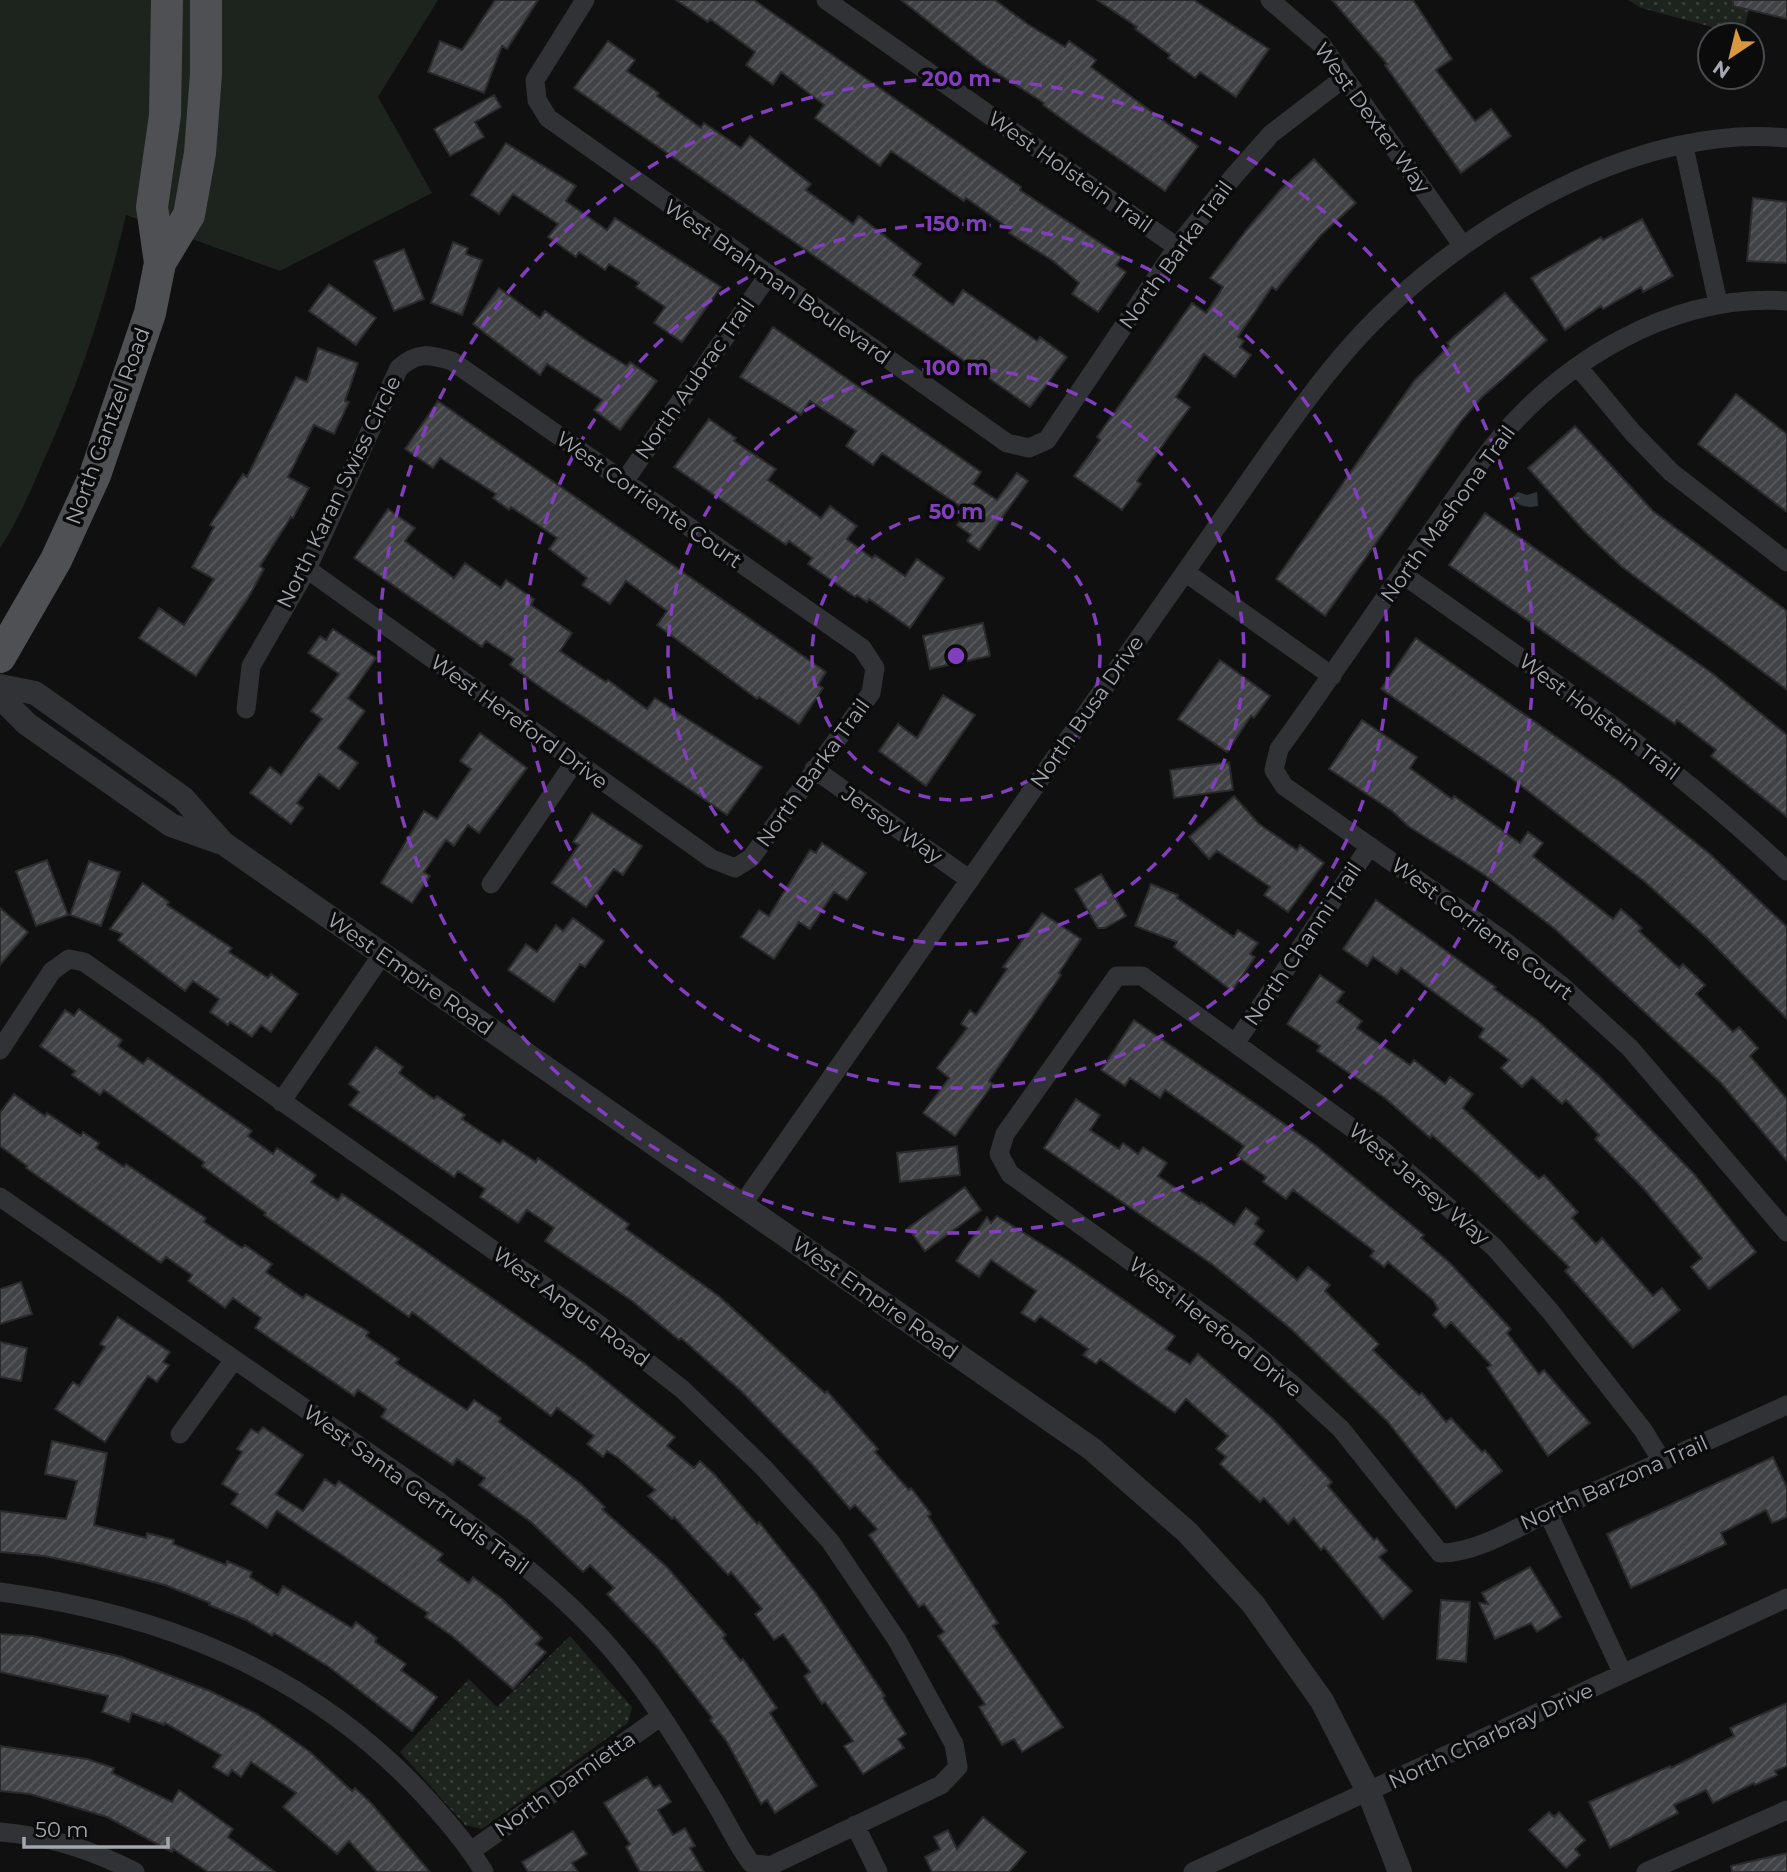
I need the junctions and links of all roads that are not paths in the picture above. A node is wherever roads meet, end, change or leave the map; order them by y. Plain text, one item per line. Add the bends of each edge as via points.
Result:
1 (166, 0) edge
2 (206, 0) edge
3 (585, 0) edge
4 (827, 0) edge
5 (1270, 0) edge
6 (1344, 78) junction
7 (1787, 138) edge
8 (1685, 146) junction
9 (1463, 246) junction
10 (1177, 247) junction
11 (160, 263) junction
12 (768, 276) junction
13 (1787, 301) edge
14 (1718, 303) junction
15 (411, 357) joint
16 (1579, 368) junction
17 (1029, 448) joint
18 (623, 482) junction
19 (1787, 562) edge
20 (307, 569) junction
21 (1185, 572) junction
22 (1402, 574) junction
23 (0, 657) edge
24 (875, 668) joint
25 (1332, 676) junction
26 (0, 686) edge
27 (0, 697) edge
28 (246, 709) dead end
29 (575, 762) junction
30 (814, 769) junction
31 (1274, 770) joint
32 (223, 843) junction
33 (1370, 846) junction
34 (735, 868) joint
35 (1787, 871) edge
36 (970, 880) junction
37 (491, 884) dead end
38 (382, 955) junction
39 (1237, 1042) junction
40 (0, 1050) edge
41 (281, 1102) junction
42 (999, 1154) joint
43 (0, 1197) edge
44 (742, 1206) junction
45 (1787, 1232) edge
46 (233, 1361) junction
47 (1787, 1405) edge
48 (180, 1434) dead end
49 (1662, 1461) junction
50 (1548, 1513) junction
51 (1440, 1553) joint
52 (0, 1592) edge
53 (1787, 1598) edge
54 (1623, 1674) junction
55 (660, 1717) junction
56 (1369, 1793) junction
57 (1787, 1810) edge
58 (855, 1825) junction
59 (0, 1832) edge
60 (471, 1851) junction
61 (135, 1872) edge
62 (484, 1872) edge
63 (878, 1872) edge
64 (1193, 1872) edge
65 (1400, 1872) edge
66 (1646, 1872) edge

1 - 11 main road, North Gantzel Road via 165,115 152,207
2 - 11 main road, North Gantzel Road via 200,153 189,215
3 - 12 street, West Brahman Boulevard via 535,80 537,100 548,118
4 - 10 street, West Holstein Trail
5 - 6 street, West Dexter Way via 1321,44
6 - 9 street, West Dexter Way
6 - 10 street, North Barka Trail via 1271,134
7 - 8 street, North Busa Drive via 1711,140
8 - 9 street, North Busa Drive via 1637,157 1573,181
8 - 14 street
9 - 21 street, North Busa Drive via 1378,316 1322,378
10 - 17 street, North Barka Trail via 1047,440
11 - 23 main road, North Gantzel Road via 150,313 95,475 56,561
12 - 17 street, West Brahman Boulevard via 1007,443
12 - 18 street, North Aubrac Trail
13 - 14 street, North Mashona Trail
14 - 16 street, North Mashona Trail via 1643,328
15 - 18 street, West Corriente Court via 429,354 452,361
15 - 20 street, North Karan Swiss Circle via 399,368
16 - 19 street via 1671,472
16 - 22 street, North Mashona Trail via 1518,419 1491,449
18 - 24 street, West Corriente Court via 862,649
20 - 28 street, North Karan Swiss Circle via 251,666
20 - 29 street, West Hereford Drive
21 - 25 street
21 - 36 street, North Busa Drive
22 - 25 street, North Mashona Trail
22 - 35 street, West Holstein Trail via 1628,734
24 - 30 street, North Barka Trail via 871,693
25 - 31 street, North Mashona Trail via 1279,749
26 - 32 street, West Empire Road via 35,693 183,798
27 - 32 street, West Empire Road via 27,724 171,825
29 - 34 street, West Hereford Drive via 712,859
29 - 37 street
30 - 34 street, North Barka Trail via 751,858
30 - 36 street, Jersey Way
31 - 33 street, West Corriente Court via 1284,786
32 - 38 street, West Empire Road
33 - 39 street, North Channi Trail
33 - 45 street, West Corriente Court via 1503,940 1630,1048
36 - 44 street, North Busa Drive
38 - 41 street
38 - 44 street, West Empire Road
39 - 42 street, West Jersey Way via 1142,976 1117,976 1005,1134
39 - 49 street, West Jersey Way via 1381,1149 1494,1247 1550,1311
40 - 41 street, West Angus Road via 52,971 69,959 84,962
41 - 58 street, West Angus Road via 597,1323 681,1389 764,1468 831,1541 897,1640 954,1745 958,1767 941,1785
42 - 51 street, West Hereford Drive via 1010,1174 1238,1339 1293,1385 1340,1429
43 - 46 street, West Santa Gertrudis Trail
44 - 56 street, West Empire Road via 1092,1449 1187,1532 1275,1634 1322,1702
46 - 48 street
46 - 55 street, West Santa Gertrudis Trail via 437,1500 562,1598 619,1657
47 - 49 street, North Barzona Trail
49 - 50 street, North Barzona Trail
50 - 51 street, North Barzona Trail via 1458,1553
50 - 54 street
52 - 60 street via 88,1606 147,1622 256,1666 349,1726 390,1760
53 - 54 street, North Charbray Drive
54 - 56 street, North Charbray Drive
55 - 58 street, West Santa Gertrudis Trail via 751,1863 770,1866
55 - 60 street, North Damietta
56 - 64 street, North Charbray Drive
56 - 65 street, West Empire Road
57 - 66 street
58 - 63 street
59 - 61 street via 40,1835
60 - 62 street

